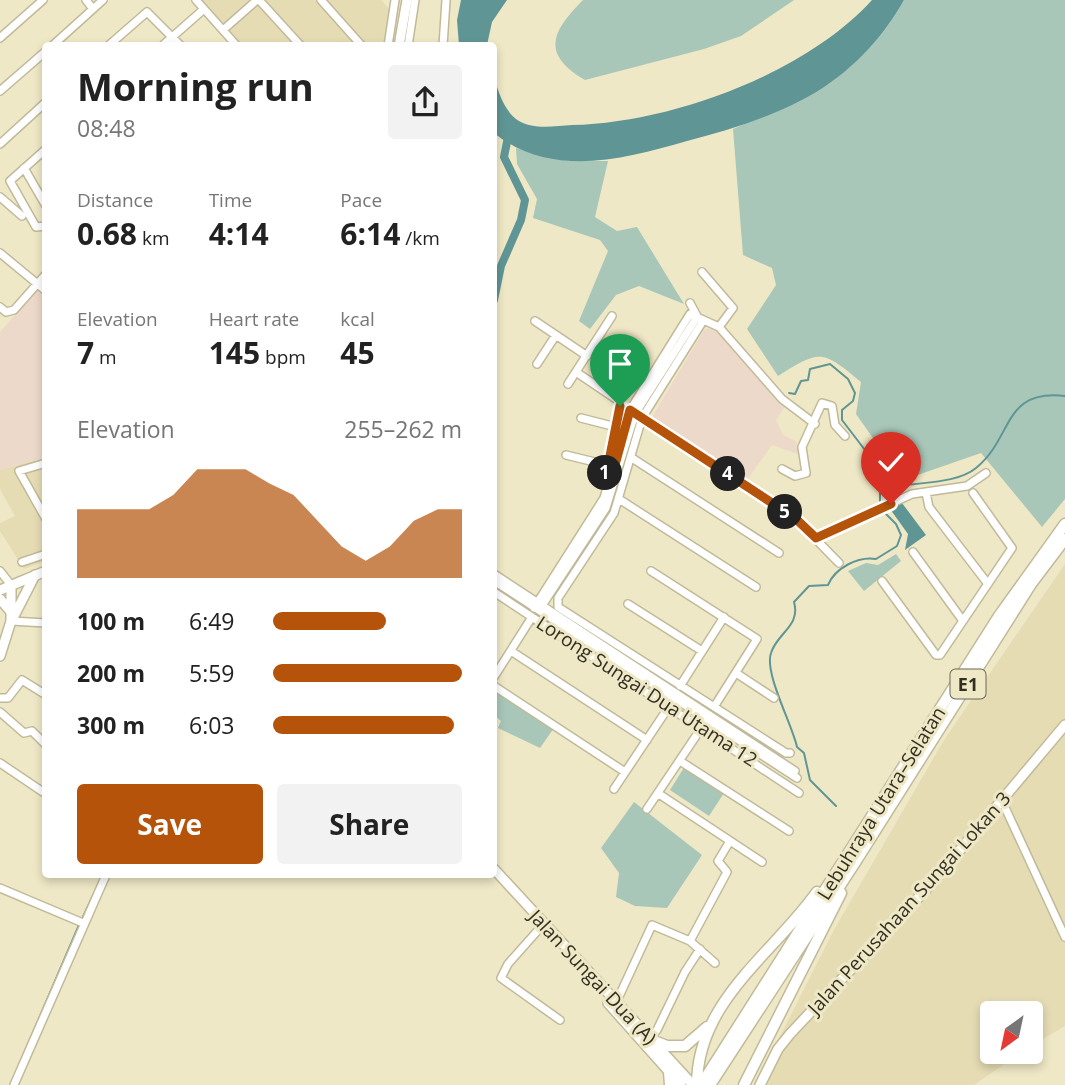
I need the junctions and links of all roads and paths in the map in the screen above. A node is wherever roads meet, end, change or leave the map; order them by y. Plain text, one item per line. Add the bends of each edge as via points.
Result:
1 (43, 0) edge
2 (86, 0) edge
3 (103, 0) edge
4 (196, 0) edge
5 (258, 0) edge
6 (321, 0) edge
7 (385, 0) edge
8 (395, 0) edge
9 (407, 0) edge
10 (415, 0) edge
11 (446, 0) edge
12 (93, 9) junction
13 (204, 9) junction
14 (394, 10) junction
15 (223, 30) junction
16 (173, 36) junction
17 (0, 38) edge
18 (56, 42) edge
19 (113, 42) edge
20 (166, 42) edge
21 (178, 42) edge
22 (234, 42) edge
23 (297, 42) edge
24 (358, 42) edge
25 (389, 42) edge
26 (401, 42) edge
27 (409, 42) edge
28 (443, 42) edge
29 (42, 56) edge
30 (0, 91) edge
31 (42, 106) edge
32 (0, 144) edge
33 (42, 153) edge
34 (24, 169) junction
35 (0, 197) edge
36 (42, 199) edge
37 (22, 216) dead end
38 (42, 227) edge
39 (0, 253) edge
40 (702, 272) dead end
41 (42, 278) edge
42 (37, 283) junction
43 (42, 287) edge
44 (690, 303) dead end
45 (0, 307) edge
46 (612, 316) dead end
47 (700, 319) junction
48 (535, 321) dead end
49 (719, 327) junction
50 (556, 335) junction
51 (587, 356) junction
52 (537, 364) dead end
53 (576, 372) junction
54 (568, 384) dead end
55 (636, 414) junction
56 (581, 418) dead end
57 (815, 424) junction
58 (616, 427) junction
59 (845, 436) dead end
60 (566, 455) dead end
61 (632, 458) junction
62 (42, 464) edge
63 (607, 465) junction
64 (782, 469) dead end
65 (986, 473) dead end
66 (610, 483) junction
67 (930, 493) junction
68 (973, 493) dead end
69 (619, 499) junction
70 (42, 512) edge
71 (1065, 524) edge
72 (816, 538) junction
73 (1065, 539) edge
74 (585, 542) junction
75 (913, 552) dead end
76 (779, 553) dead end
77 (42, 555) edge
78 (22, 562) dead end
79 (839, 563) dead end
80 (0, 571) edge
81 (651, 571) dead end
82 (42, 572) edge
83 (35, 575) junction
84 (497, 576) edge
85 (882, 580) dead end
86 (497, 584) edge
87 (988, 584) junction
88 (11, 585) junction
89 (756, 587) dead end
90 (0, 590) edge
91 (497, 598) edge
92 (0, 599) edge
93 (628, 604) dead end
94 (537, 609) junction
95 (12, 617) junction
96 (724, 617) junction
97 (963, 621) junction
98 (42, 622) edge
99 (617, 650) junction
100 (510, 651) junction
101 (702, 651) junction
102 (0, 656) edge
103 (497, 672) edge
104 (736, 673) junction
105 (680, 686) junction
106 (497, 688) edge
107 (42, 692) edge
108 (0, 698) edge
109 (774, 698) dead end
110 (673, 699) junction
111 (714, 707) junction
112 (0, 712) edge
113 (1065, 725) edge
114 (702, 727) junction
115 (762, 738) junction
116 (42, 740) edge
117 (647, 740) junction
118 (757, 746) junction
119 (790, 753) dead end
120 (680, 761) junction
121 (0, 763) edge
122 (625, 772) junction
123 (789, 773) junction
124 (614, 789) dead end
125 (42, 791) edge
126 (799, 793) dead end
127 (659, 794) junction
128 (1002, 801) junction
129 (647, 809) dead end
130 (864, 825) junction
131 (789, 831) dead end
132 (730, 841) junction
133 (762, 862) dead end
134 (856, 862) junction
135 (497, 872) edge
136 (105, 878) edge
137 (495, 878) edge
138 (0, 888) edge
139 (83, 923) junction
140 (540, 928) junction
141 (1065, 937) edge
142 (690, 941) junction
143 (700, 949) junction
144 (715, 963) dead end
145 (616, 1003) junction
146 (560, 1020) dead end
147 (709, 1025) junction
148 (649, 1038) junction
149 (728, 1048) junction
150 (669, 1072) junction
151 (750, 1073) junction
152 (15, 1085) edge
153 (670, 1085) edge
154 (681, 1085) edge
155 (697, 1085) edge
156 (710, 1085) edge
157 (738, 1085) edge
158 (744, 1085) edge
159 (760, 1085) edge

1 - 17 street
2 - 12 street
3 - 12 street
4 - 13 street
5 - 15 street
5 - 23 street
6 - 24 street
7 - 14 street
8 - 14 street
9 - 26 main road
10 - 27 street
11 - 28 street
12 - 18 street
13 - 15 street
13 - 16 street
14 - 25 street
15 - 22 street
16 - 19 street via 148,12
16 - 20 street
16 - 21 street
29 - 30 street
31 - 32 street
33 - 34 street
34 - 36 street
34 - 38 street via 10,181 36,228
35 - 37 street
39 - 42 street
40 - 49 street via 733,308
41 - 42 street
42 - 43 street
42 - 45 street via 10,312
44 - 47 street
46 - 51 street
47 - 49 street
47 - 55 street
47 - 55 street via 689,315
48 - 50 street
49 - 57 street via 782,399
50 - 51 street
50 - 52 street
51 - 53 street
53 - 54 street
53 - 58 street via 619,401
55 - 61 street
55 - 66 street
55 - 72 street via 795,518
55 - 74 street via 612,496
56 - 58 street
57 - 59 street via 821,404 829,404 835,425
57 - 64 street via 802,447 806,473 795,476
58 - 63 street
60 - 63 street
61 - 69 street
61 - 76 street
62 - 70 street via 19,471
63 - 66 street via 603,479
65 - 67 street via 967,486
66 - 74 street
67 - 72 street via 912,495
67 - 87 street via 929,507
68 - 87 street via 1012,548
69 - 74 street
69 - 89 street
71 - 130 highway, Lebuhraya Utara–Selatan / E1 via 999,616
72 - 79 street
73 - 134 highway, Lebuhraya Utara–Selatan / E1 via 982,660
74 - 94 street
74 - 99 street via 558,607
75 - 97 street
77 - 78 street
80 - 88 street
81 - 96 street
82 - 83 main road
83 - 88 main road
83 - 95 main road
84 - 94 street
85 - 97 street via 938,656
86 - 94 street
87 - 97 street
88 - 90 main road
88 - 95 main road
91 - 94 street, Lorong Sungai Dua Utama 12
92 - 95 main road
93 - 101 street
94 - 99 street
94 - 100 street
94 - 110 street, Lorong Sungai Dua Utama 12
95 - 98 street
95 - 102 main road
96 - 101 street
96 - 104 street via 757,639
99 - 105 street
99 - 110 street
100 - 103 street
100 - 117 street
101 - 105 street
104 - 109 street
104 - 111 street
105 - 111 street
106 - 122 street
107 - 108 street via 22,680 8,698
110 - 114 street, Lorong Sungai Dua Utama 12
110 - 117 street
110 - 118 street
110 - 123 street
111 - 115 street
112 - 116 street via 24,733 32,731
113 - 128 main road, Jalan Perusahaan Sungai Lokan 3
114 - 120 street
114 - 123 street, Lorong Sungai Dua Utama 12
115 - 118 street
115 - 119 street
117 - 122 street
118 - 123 street
120 - 127 street
120 - 131 street
121 - 125 street
122 - 124 street
123 - 126 street, Lorong Sungai Dua Utama 12
127 - 129 street
127 - 132 street
128 - 141 street
128 - 159 main road, Jalan Perusahaan Sungai Lokan 3 via 934,881 790,1034
130 - 147 highway via 812,899
130 - 149 highway, Lebuhraya Utara–Selatan / E1
132 - 133 street
132 - 142 street via 718,861 727,872
134 - 149 highway, Lebuhraya Utara–Selatan / E1
134 - 151 highway
135 - 145 main road, Jalan Sungai Dua (A)
136 - 139 street
137 - 140 main road, Jalan Sungai Dua (A)
138 - 139 street
139 - 152 street
140 - 146 street via 501,978
140 - 150 main road, Jalan Sungai Dua (A)
142 - 143 street
142 - 145 street via 652,925
143 - 144 street
143 - 148 street
145 - 148 main road, Jalan Sungai Dua (A)
147 - 148 highway via 685,1046 667,1046
147 - 155 highway
148 - 155 main road, Jalan Sungai Dua (A)
149 - 155 highway, Lebuhraya Utara–Selatan / E1
149 - 156 highway, Lebuhraya Utara–Selatan / E1
150 - 153 highway
150 - 154 main road, Jalan Sungai Dua (A)
151 - 157 highway
151 - 158 highway

